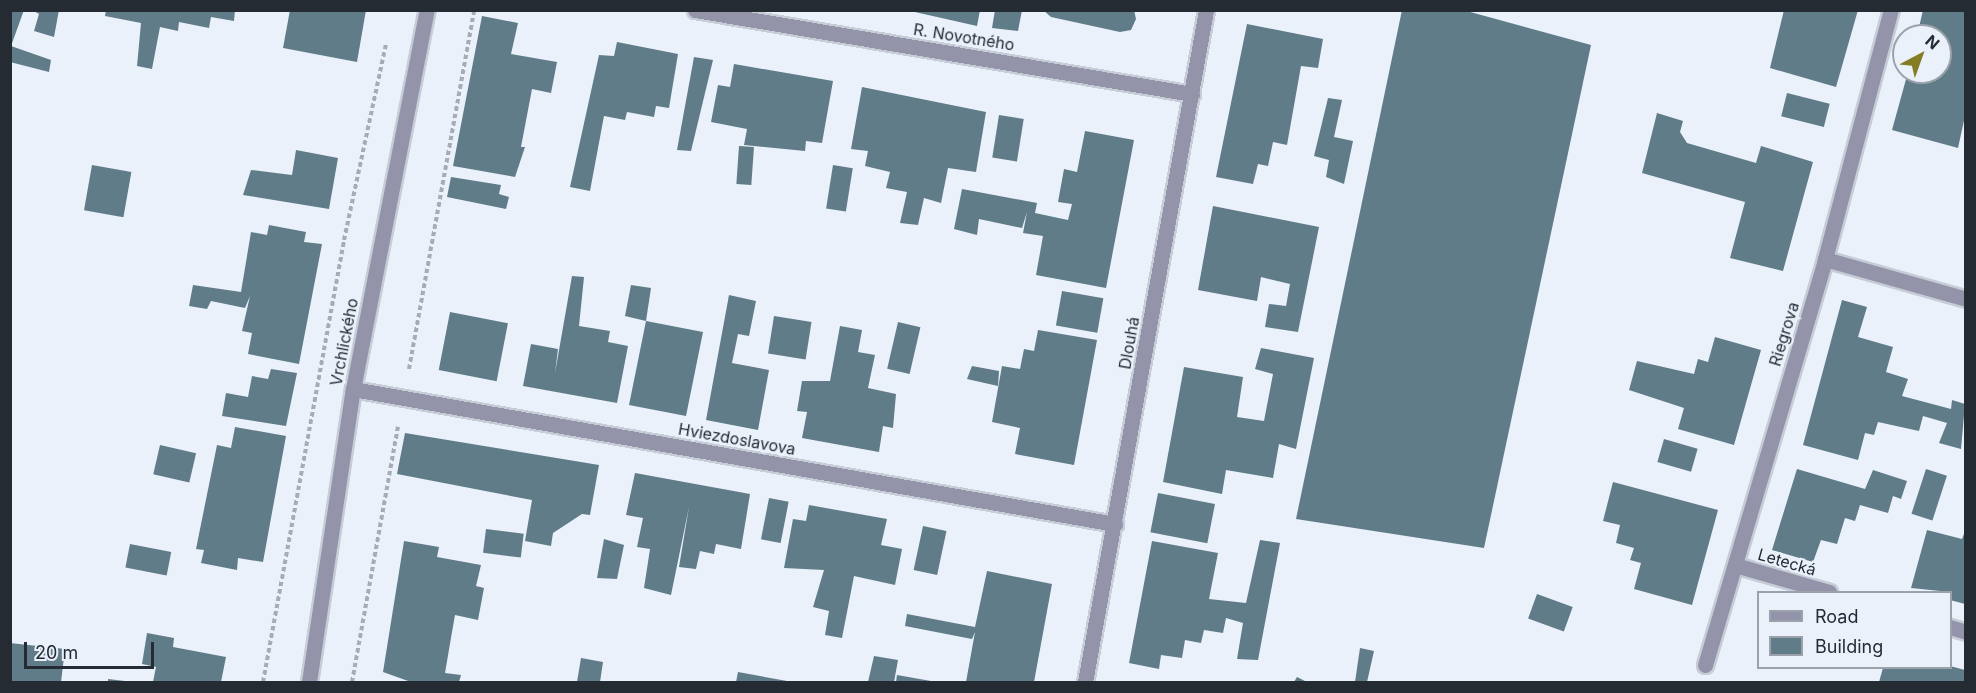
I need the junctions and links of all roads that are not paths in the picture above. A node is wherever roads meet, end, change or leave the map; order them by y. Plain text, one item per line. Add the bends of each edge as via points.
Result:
1 (427, 10) edge
2 (695, 10) edge
3 (1206, 10) edge
4 (1891, 10) edge
5 (1192, 94) junction
6 (1825, 259) junction
7 (1965, 299) edge
8 (353, 389) junction
9 (1115, 524) junction
10 (1734, 565) junction
11 (1825, 591) edge
12 (1705, 665) dead end
13 (309, 682) edge
14 (1086, 682) edge

1 - 8 street, Vrchlického
2 - 5 street, R. Novotného
3 - 5 street, Dlouhá
4 - 6 street, Riegrova
5 - 9 street, Dlouhá
6 - 7 street
6 - 10 street, Riegrova
8 - 9 street, Hviezdoslavova
8 - 13 street, Vrchlického
9 - 14 street, Dlouhá
10 - 11 street, Letecká
10 - 12 street, Riegrova

